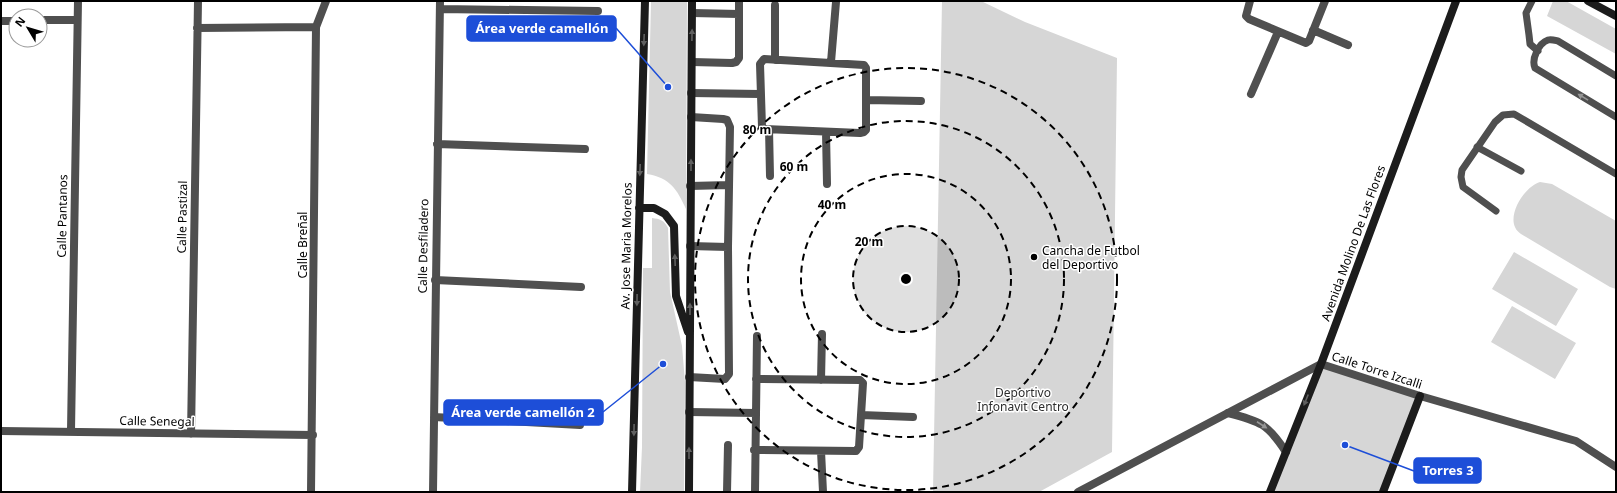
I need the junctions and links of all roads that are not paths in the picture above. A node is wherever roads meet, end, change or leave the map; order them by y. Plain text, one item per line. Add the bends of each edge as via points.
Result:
1 (78, 1) edge
2 (198, 1) edge
3 (326, 1) edge
4 (645, 1) edge
5 (692, 1) edge
6 (739, 1) edge
7 (1250, 1) edge
8 (1325, 1) edge
9 (1456, 1) edge
10 (1532, 1) edge
11 (1588, 1) edge
12 (836, 2) dead end
13 (440, 5) edge
14 (775, 5) dead end
15 (598, 11) dead end
16 (692, 13) junction
17 (739, 14) junction
18 (1616, 16) edge
19 (48, 20) edge
20 (77, 20) junction
21 (316, 27) junction
22 (197, 28) junction
23 (1313, 30) junction
24 (1278, 32) junction
25 (1348, 46) dead end
26 (1538, 51) junction
27 (775, 60) junction
28 (692, 62) junction
29 (831, 62) junction
30 (1616, 76) edge
31 (691, 93) junction
32 (760, 94) junction
33 (1252, 94) dead end
34 (866, 100) junction
35 (921, 101) dead end
36 (691, 117) junction
37 (1616, 117) edge
38 (770, 129) junction
39 (826, 132) junction
40 (437, 144) junction
41 (1478, 147) junction
42 (585, 149) dead end
43 (1521, 171) dead end
44 (1616, 174) edge
45 (770, 176) dead end
46 (827, 184) dead end
47 (729, 185) junction
48 (690, 186) junction
49 (639, 208) junction
50 (1496, 211) dead end
51 (690, 246) junction
52 (728, 248) junction
53 (435, 280) junction
54 (581, 287) dead end
55 (822, 334) dead end
56 (757, 336) dead end
57 (690, 338) junction
58 (1321, 364) junction
59 (689, 377) junction
60 (756, 379) junction
61 (822, 380) junction
62 (1420, 396) junction
63 (689, 412) junction
64 (756, 413) junction
65 (1228, 413) junction
66 (861, 415) junction
67 (434, 417) junction
68 (913, 417) dead end
69 (580, 425) dead end
70 (1, 431) edge
71 (70, 431) junction
72 (191, 434) junction
73 (312, 435) junction
74 (728, 445) dead end
75 (754, 450) junction
76 (821, 451) junction
77 (1286, 452) junction
78 (1616, 467) edge
79 (311, 492) edge
80 (433, 492) edge
81 (632, 492) edge
82 (689, 492) edge
83 (727, 492) edge
84 (755, 492) edge
85 (823, 492) edge
86 (1078, 492) edge
87 (1270, 492) edge
88 (1383, 492) edge

1 - 20 street, Calle Pantanos
2 - 22 street, Calle Pastizal
3 - 21 street, Calle Breñal
4 -> 49 main road, Av. Jose Maria Morelos
5 - 16 main road
6 - 17 street
7 - 24 street via 1246,16
8 - 23 street
9 - 58 main road, Avenida Molino De Las Flores
10 - 26 lane via 1526,13 1530,44
11 - 18 main road
12 - 29 street
13 - 15 street
13 - 40 street, Calle Desfiladero
14 - 27 street
16 - 17 street
28 -> 16 main road
17 - 28 street via 739,58 736,62
19 - 20 street
20 - 71 street, Calle Pantanos
21 - 22 street
21 - 73 street, Calle Breñal
22 - 72 street, Calle Pastizal
23 - 24 street via 1306,43
23 - 25 street
24 - 33 street
26 - 30 lane via 1544,42 1558,41
37 -> 26 lane via 1535,68 1533,58
27 - 29 street
27 - 32 street via 764,59 760,64
28 - 31 main road
29 - 34 street via 864,65
31 - 32 street
31 - 36 main road
32 - 38 street via 762,127
34 - 35 street
34 - 39 street via 864,132
36 - 47 street via 727,120 730,127
48 -> 36 main road
38 - 39 street
38 - 45 street
39 - 46 street
40 - 42 street
40 - 53 street, Calle Desfiladero
41 - 43 lane
41 - 44 lane via 1495,122 1503,115 1514,114
41 - 50 lane via 1462,170 1463,187
47 - 48 street
47 - 52 street
48 - 51 main road
57 -> 49 main road via 676,296 674,226 665,214 654,208
49 -> 81 main road, Av. Jose Maria Morelos
51 - 52 street
57 -> 51 main road
52 - 59 street via 729,374 725,379
53 - 54 street
53 - 67 street, Calle Desfiladero
55 - 61 street
56 - 60 street
57 - 59 main road
58 - 62 street, Calle Torre Izcalli
58 - 65 street, Calle Torre Izcalli
58 -> 77 main road, Avenida Molino De Las Flores
59 - 63 main road
60 - 61 street
60 - 64 street
61 - 66 street via 862,381
62 - 78 street, Calle Torre Izcalli via 1576,441
62 - 88 main road
63 - 64 street
82 -> 63 main road
64 - 75 street
65 -> 77 street via 1252,419 1264,426 1275,435
65 - 86 street, Calle Torre Izcalli
66 - 68 street
66 - 76 street via 856,452
67 - 69 street
67 - 80 street, Calle Desfiladero
70 - 71 street, Calle Senegal
71 - 72 street, Calle Senegal
72 - 73 street, Calle Senegal
73 - 79 street, Calle Breñal
74 - 83 street
75 - 76 street
75 - 84 street
76 - 85 street
77 - 87 main road, Avenida Molino De Las Flores

